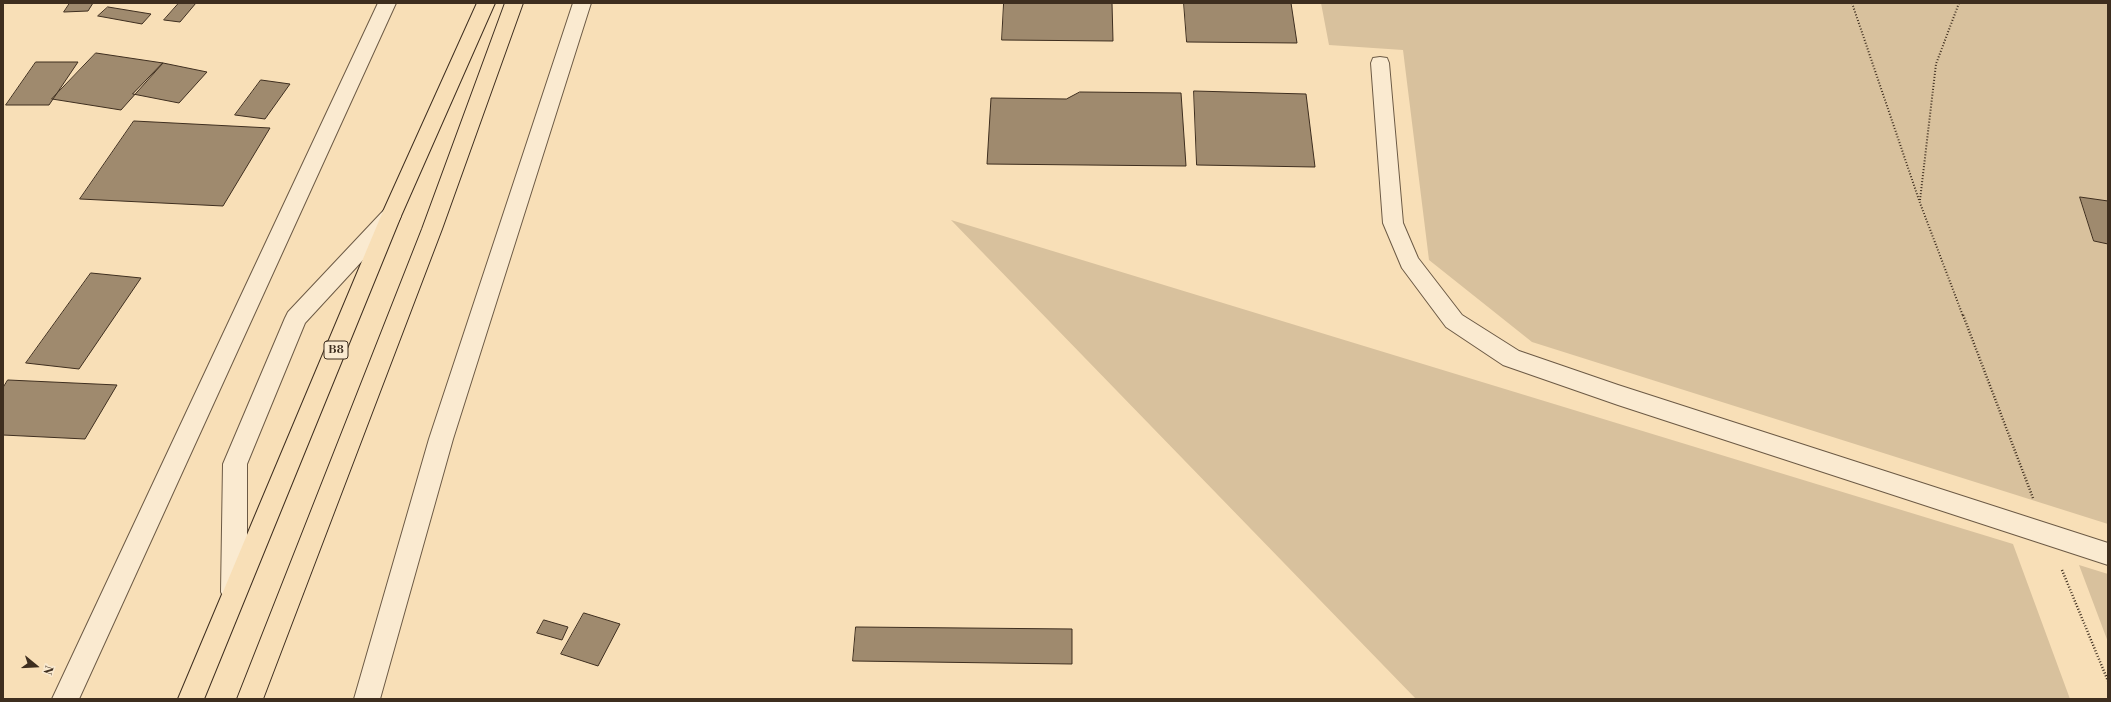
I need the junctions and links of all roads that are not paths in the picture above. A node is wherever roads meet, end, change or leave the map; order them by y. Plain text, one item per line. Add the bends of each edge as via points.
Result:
1 (387, 3) edge
2 (486, 3) edge
3 (514, 3) edge
4 (582, 3) edge
5 (1380, 63) dead end
6 (391, 216) junction
7 (2108, 554) edge
8 (234, 592) junction
9 (66, 699) edge
10 (191, 699) edge
11 (250, 699) edge
12 (367, 699) edge

1 - 9 street
2 - 6 highway, B8
3 - 11 highway via 432,229
4 - 12 street via 441,439
5 - 7 street via 1393,223 1409,262 1454,321 1511,358 1626,398
6 - 8 highway, B8
6 - 8 street via 296,318 236,464
8 - 10 highway, B8

